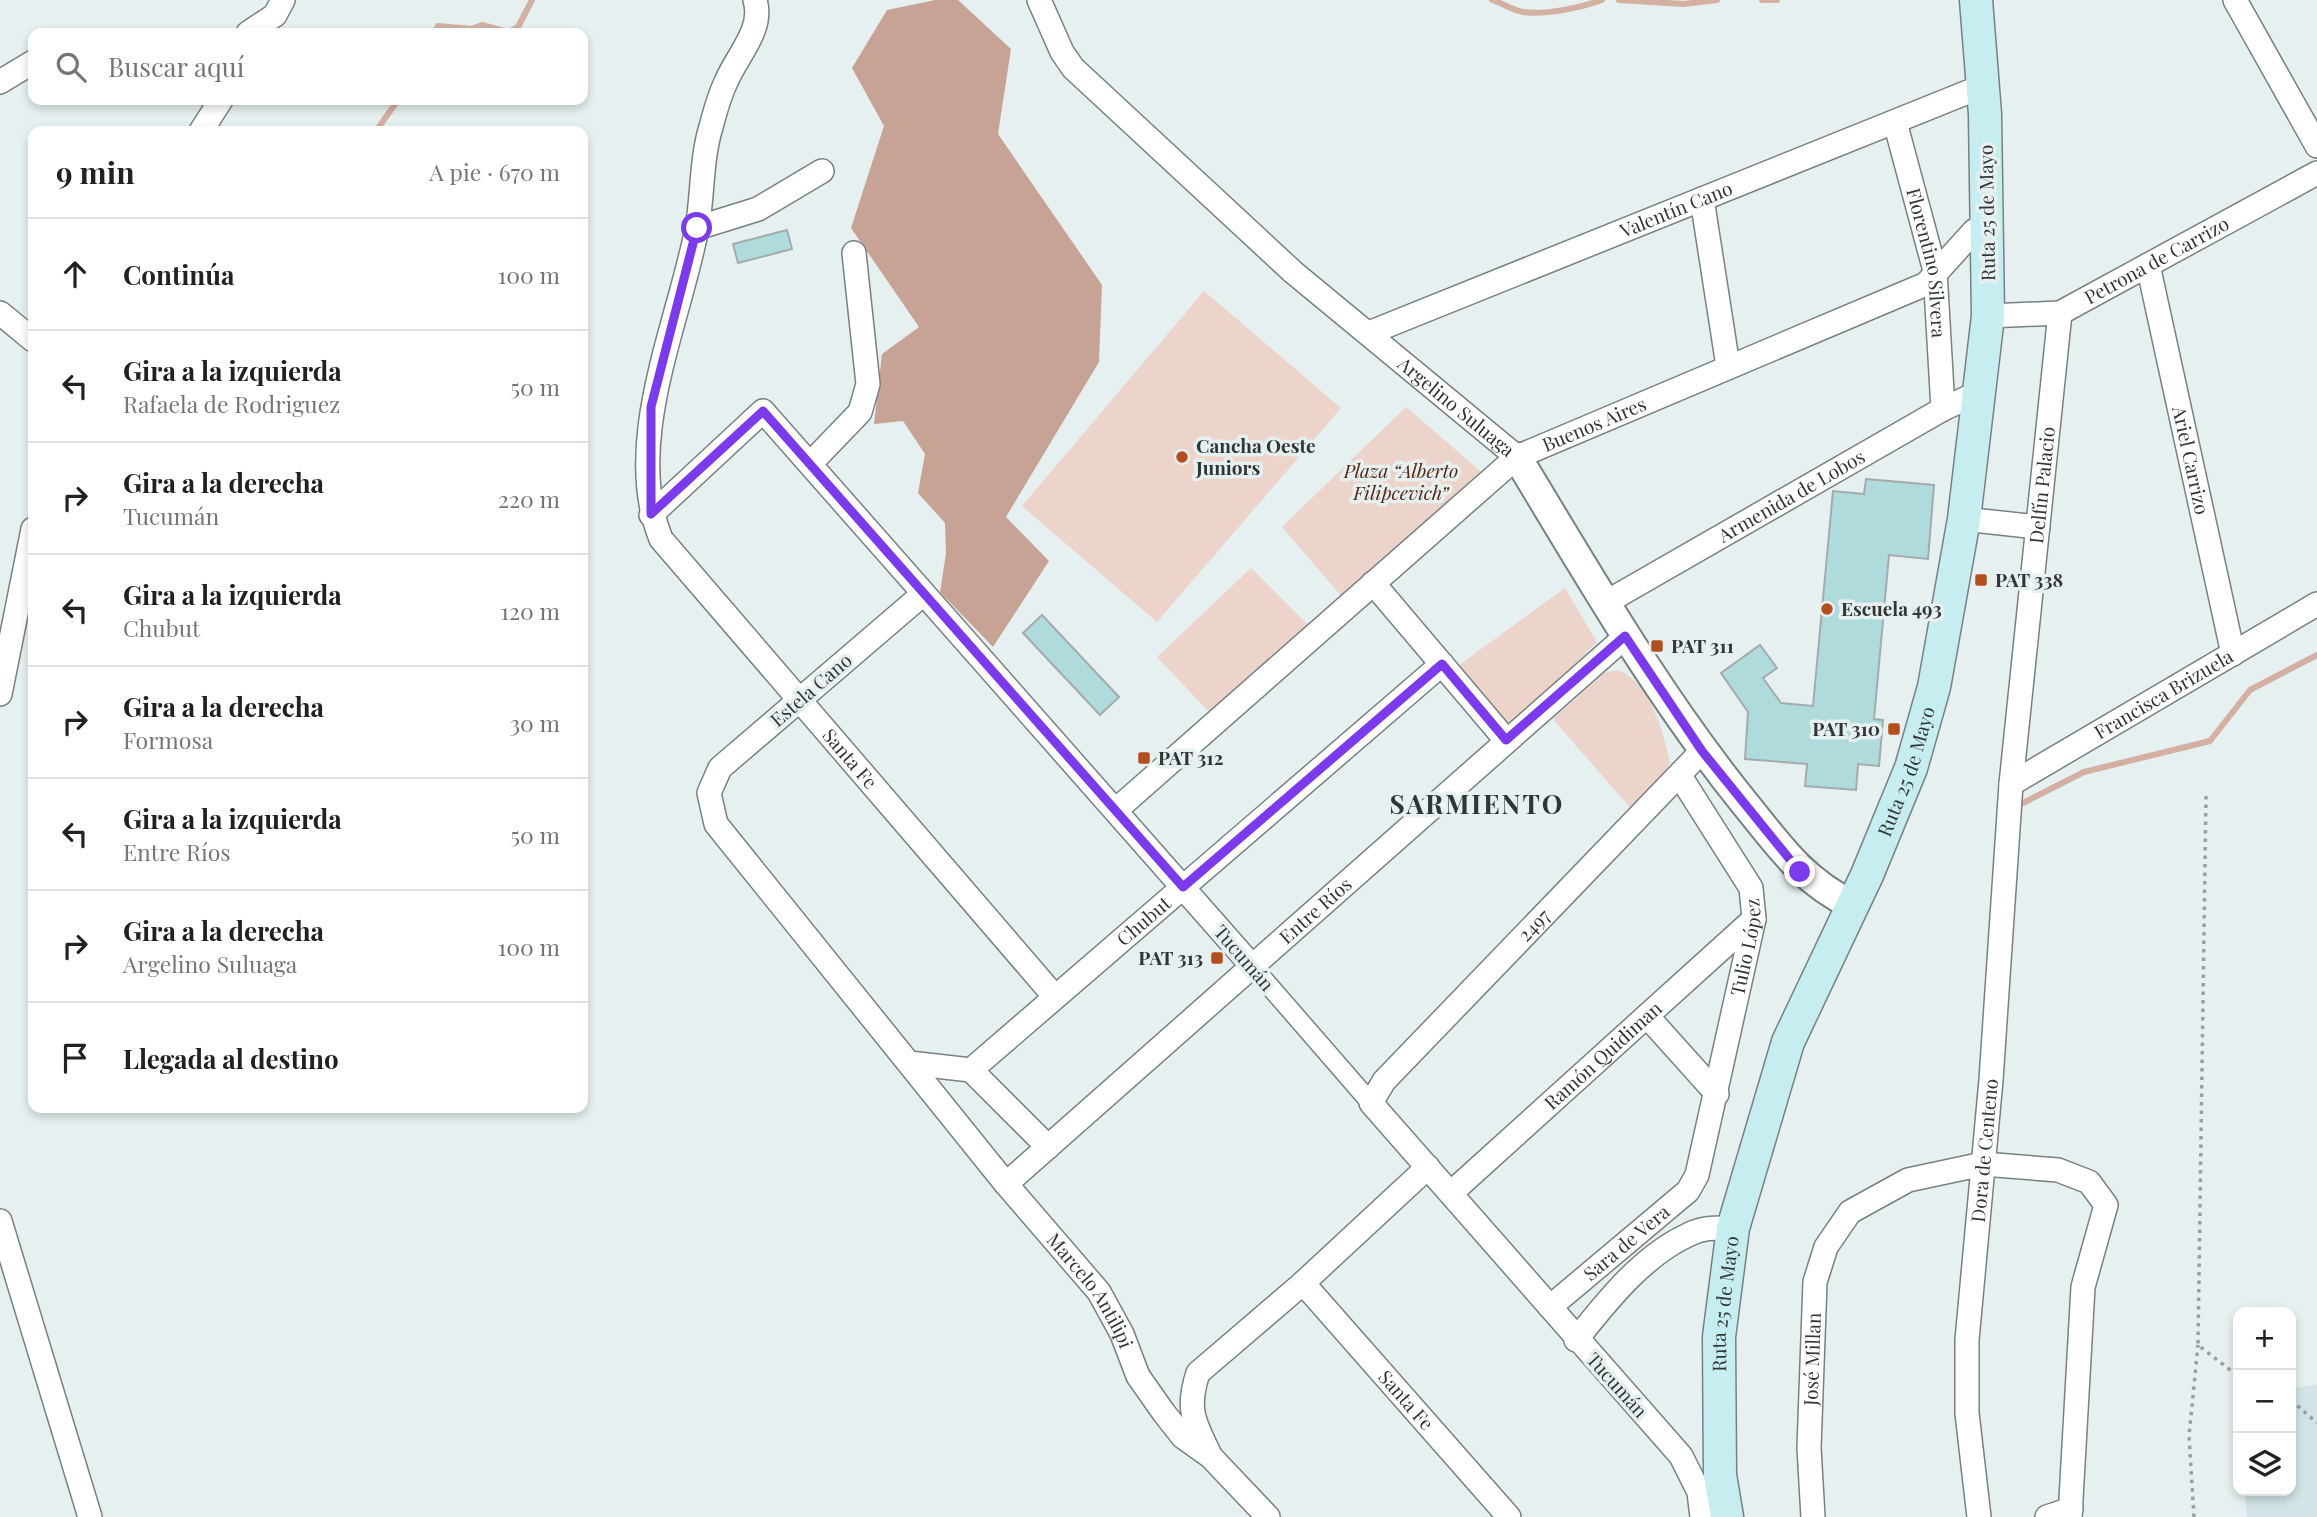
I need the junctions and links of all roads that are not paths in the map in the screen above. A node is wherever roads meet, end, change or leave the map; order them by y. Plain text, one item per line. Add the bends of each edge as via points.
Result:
1 (755, 0) edge
2 (1039, 0) edge
3 (1976, 0) edge
4 (2235, 0) edge
5 (274, 16) edge
6 (256, 28) edge
7 (28, 65) edge
8 (0, 82) edge
9 (1983, 86) junction
10 (218, 105) edge
11 (1895, 122) junction
12 (204, 126) edge
13 (2317, 146) edge
14 (821, 172) dead end
15 (2317, 173) edge
16 (1702, 199) junction
17 (1989, 222) junction
18 (697, 228) junction
19 (854, 253) dead end
20 (2148, 265) junction
21 (1936, 271) junction
22 (0, 313) edge
23 (2060, 313) junction
24 (1988, 316) junction
25 (1368, 333) junction
26 (28, 336) edge
27 (1728, 366) junction
28 (1980, 392) junction
29 (1943, 409) junction
30 (1517, 457) junction
31 (810, 464) junction
32 (651, 514) junction
33 (1964, 519) junction
34 (2038, 527) junction
35 (28, 554) edge
36 (1373, 583) junction
37 (922, 595) junction
38 (1605, 603) junction
39 (2317, 604) edge
40 (1625, 636) junction
41 (2233, 653) junction
42 (1442, 664) junction
43 (0, 694) edge
44 (799, 700) junction
45 (1506, 740) junction
46 (1702, 751) junction
47 (1679, 776) junction
48 (2011, 784) junction
49 (709, 793) joint
50 (1116, 810) junction
51 (1183, 887) junction
52 (1852, 905) junction
53 (1754, 919) junction
54 (1252, 966) junction
55 (1055, 997) junction
56 (1647, 1016) junction
57 (909, 1063) junction
58 (971, 1070) junction
59 (1717, 1094) junction
60 (1371, 1103) junction
61 (1048, 1147) junction
62 (1983, 1164) junction
63 (1428, 1167) junction
64 (1697, 1175) joint
65 (1006, 1184) junction
66 (1451, 1193) junction
67 (0, 1221) edge
68 (1732, 1228) junction
69 (1303, 1283) junction
70 (1550, 1307) junction
71 (1576, 1340) junction
72 (1211, 1457) junction
73 (2070, 1513) edge
74 (90, 1517) edge
75 (1268, 1517) edge
76 (1509, 1517) edge
77 (1702, 1517) edge
78 (1727, 1517) edge
79 (1813, 1517) edge
80 (1979, 1517) edge
81 (2047, 1517) edge

1 - 18 street via 759,14 726,81 709,132
2 - 25 street, Argelino Suluaga via 1073,68 1293,272
3 - 9 main road, Ruta 25 de Mayo
4 - 13 street
5 - 6 street
7 - 8 street
9 - 11 street, Valentín Cano
9 - 17 main road, Ruta 25 de Mayo
10 - 12 street
11 - 16 street, Valentín Cano
11 - 21 street, Florentino Silvera
14 - 18 street via 758,209
15 - 20 street, Petrona de Carrizo
16 - 25 street, Valentín Cano
16 - 27 street
17 - 21 street, Buenos Aires via 1974,231
17 - 24 main road, Ruta 25 de Mayo
18 - 32 street via 651,407
19 - 31 street via 868,384 859,412
20 - 23 street, Petrona de Carrizo
20 - 41 street, Ariel Carrizo
21 - 27 street, Buenos Aires via 1926,284
21 - 29 street, Florentino Silvera
22 - 26 street
23 - 24 street, Petrona de Carrizo
23 - 34 street, Delfín Palacio
24 - 28 main road, Ruta 25 de Mayo
25 - 30 street, Argelino Suluaga
27 - 30 street, Buenos Aires
28 - 29 street, Armenida de Lobos
28 - 33 main road, Ruta 25 de Mayo
29 - 38 street, Armenida de Lobos
30 - 36 street, Buenos Aires
30 - 38 street, Argelino Suluaga
31 - 32 street, Tucumán via 763,411
31 - 37 street, Tucumán
32 - 44 street, Santa Fe via 662,539
33 - 34 street
33 - 52 main road, Ruta 25 de Mayo via 1934,687 1911,768
34 - 48 street, Delfín Palacio
35 - 43 street
36 - 42 street
36 - 50 street, Buenos Aires
37 - 44 street, Estela Cano
37 - 50 street, Tucumán
38 - 40 street, Argelino Suluaga
39 - 41 street, Francisca Brizuela
40 - 45 street, Entre Ríos
40 - 46 street, Argelino Suluaga
41 - 48 street, Francisca Brizuela
42 - 45 street
42 - 51 street, Chubut
44 - 49 street, Estela Cano via 720,768
44 - 55 street, Santa Fe
45 - 54 street, Entre Ríos
46 - 47 street, 2497
46 - 52 street, Argelino Suluaga via 1800,872
47 - 53 street, Tulio López via 1751,888
47 - 60 street, 2497 via 1384,1081
48 - 62 street, Dora de Centeno
49 - 57 street, Marcelo Antilipi via 716,824
50 - 51 street, Tucumán
51 - 54 street, Tucumán
51 - 55 street, Chubut
52 - 68 main road, Ruta 25 de Mayo via 1788,1042
53 - 56 street, Ramón Quidiman
53 - 59 street, Tulio López
54 - 60 street, Tucumán
54 - 61 street, Entre Ríos
55 - 58 street, Chubut
56 - 59 street
56 - 66 street, Ramón Quidiman
57 - 58 street
57 - 65 street, Marcelo Antilipi
58 - 61 street
59 - 64 street, Tulio López
60 - 63 street, Tucumán
61 - 65 street, Entre Ríos
62 - 73 street via 2057,1170 2089,1182 2106,1205 2083,1287
62 - 79 street, José Millan via 1908,1180 1850,1212 1826,1247 1815,1282 1809,1448
62 - 80 street, Dora de Centeno via 1966,1340 1967,1413
63 - 66 street, Tucumán
63 - 69 street
64 - 70 street, Sara de Vera via 1688,1191
65 - 72 street, Marcelo Antilipi via 1099,1292 1138,1376 1164,1413 1183,1437
66 - 70 street, Tucumán
67 - 74 street
68 - 71 street via 1691,1233 1668,1247 1616,1291
68 - 78 main road, Ruta 25 de Mayo via 1719,1337 1720,1475
69 - 72 street via 1198,1373 1192,1418
69 - 76 street, Santa Fe
70 - 71 street, Tucumán
71 - 77 street, Tucumán via 1681,1456 1699,1492
72 - 75 street, Marcelo Antilipi
73 - 81 street

